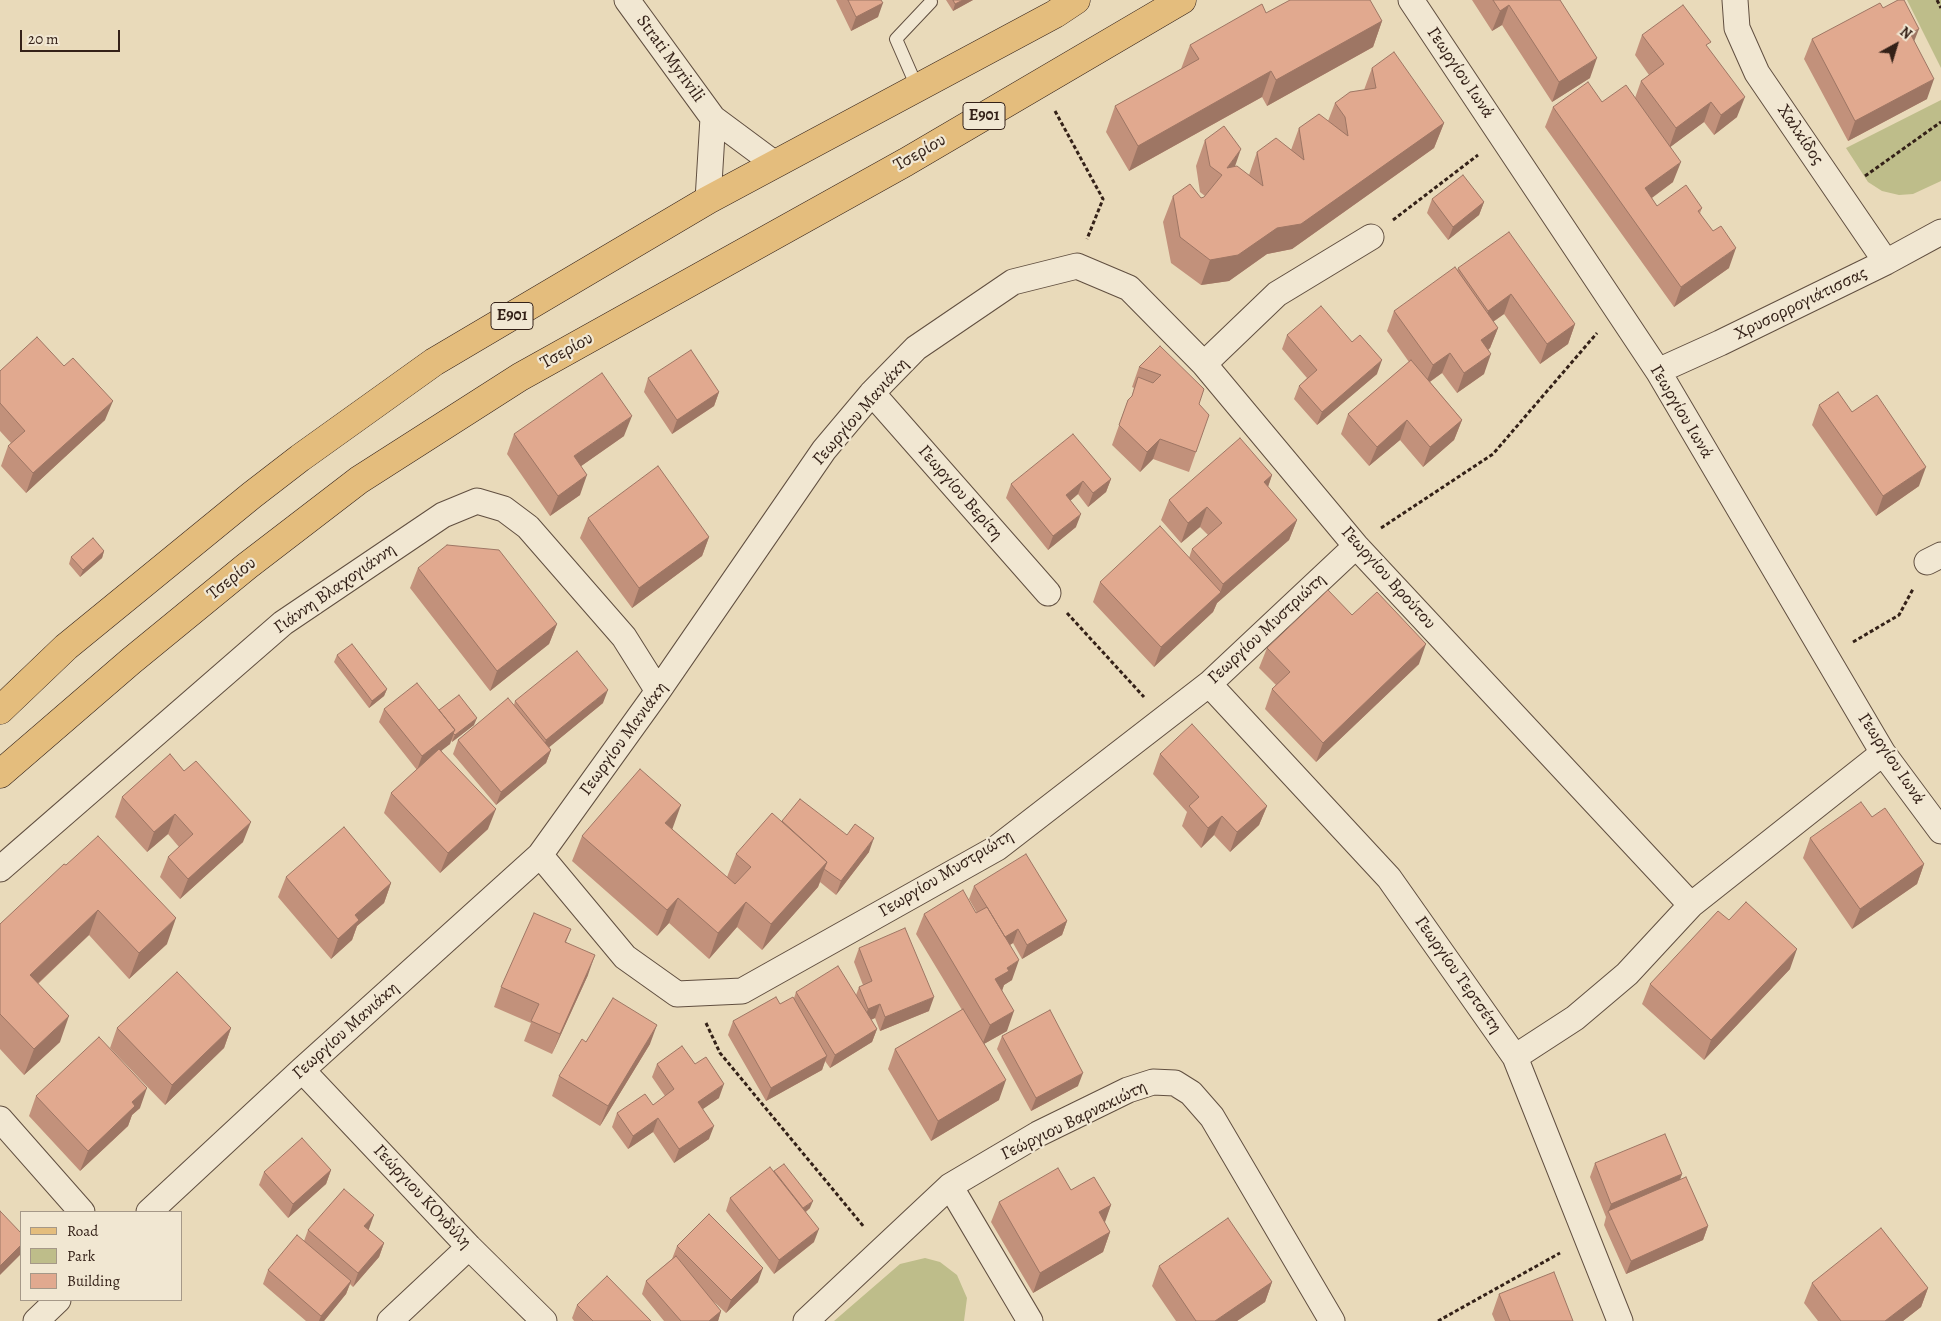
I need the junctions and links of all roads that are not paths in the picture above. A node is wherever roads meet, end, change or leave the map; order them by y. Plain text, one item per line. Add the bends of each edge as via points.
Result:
1 (627, 0) edge
2 (1182, 0) edge
3 (1411, 0) edge
4 (1735, 0) edge
5 (931, 2) dead end
6 (1060, 7) edge
7 (917, 87) junction
8 (713, 118) junction
9 (775, 164) junction
10 (708, 200) junction
11 (1941, 232) edge
12 (1371, 237) road end
13 (1886, 262) junction
14 (1077, 266) joint
15 (1204, 364) junction
16 (1658, 371) junction
17 (872, 394) junction
18 (1356, 546) junction
19 (1048, 593) road end
20 (1209, 684) junction
21 (658, 691) junction
22 (0, 710) edge
23 (1883, 753) junction
24 (0, 774) edge
25 (1941, 831) edge
26 (540, 855) junction
27 (0, 869) edge
28 (1691, 905) junction
29 (1515, 1057) junction
30 (302, 1070) junction
31 (0, 1119) edge
32 (950, 1186) junction
33 (81, 1211) edge
34 (150, 1211) edge
35 (469, 1247) junction
36 (57, 1301) edge
37 (36, 1321) edge
38 (390, 1321) edge
39 (544, 1321) edge
40 (806, 1321) edge
41 (1030, 1321) edge
42 (1332, 1321) edge
43 (1620, 1321) edge

1 - 8 street, Strati Myrivili
2 - 24 main road, Τσερίου / E901 via 785,230 520,377 359,480 247,566
3 - 16 street, Γεωργίου Ιωνά
4 - 13 street, Χαλκίδος via 1737,28 1758,73
5 - 7 lane via 896,39
6 - 7 main road, E901
7 - 9 main road, E901
8 - 9 street, Strati Myrivili
8 - 10 street, Strati Myrivili
9 - 10 main road, E901
10 - 22 main road, E901 via 434,362 300,458 66,647
11 - 13 street, Χρυσορρογιάτισσας
12 - 15 street via 1277,294
13 - 16 street, Χρυσορρογιάτισσας
14 - 15 street, Γεωργίου Βρούτου via 1129,288
14 - 17 street, Γεωργίου Μανιάκη via 1013,282 916,348
15 - 18 street, Γεωργίου Βρούτου
16 - 23 street, Γεωργίου Ιωνά
17 - 19 street, Γεωργίου Βερίτη
17 - 21 street, Γεωργίου Μανιάκη via 824,450
18 - 20 street, Γεωργίου Μυστριώτη
18 - 28 street, Γεωργίου Βρούτου
20 - 26 street, Γεωργίου Μυστριώτη via 997,848 742,991 678,994 625,957
20 - 29 street, Γεωργίου Τερτσέτη via 1389,878
21 - 26 street, Γεωργίου Μανιάκη
21 - 27 street, Γιάννη Βλαχογιάννη via 624,637 528,528 504,508 477,502 443,515 283,623
23 - 25 street, Γεωργίου Ιωνά
23 - 28 street
26 - 30 street, Γεωργίου Μανιάκη
28 - 29 street via 1627,974 1575,1018
29 - 43 street, Γεωργίου Τερτσέτη
30 - 34 street, Γεωργίου Μανιάκη
30 - 35 street, Γεώργιου ΚΟνδύλη
31 - 33 street
32 - 40 street, Γεώργιου Βαρνακιώτη
32 - 41 street
32 - 42 street, Γεώργιου Βαρνακιώτη via 1038,1134 1128,1090 1153,1082 1175,1083 1192,1094 1212,1117
35 - 38 street
35 - 39 street, Γεώργιου ΚΟνδύλη
36 - 37 street

